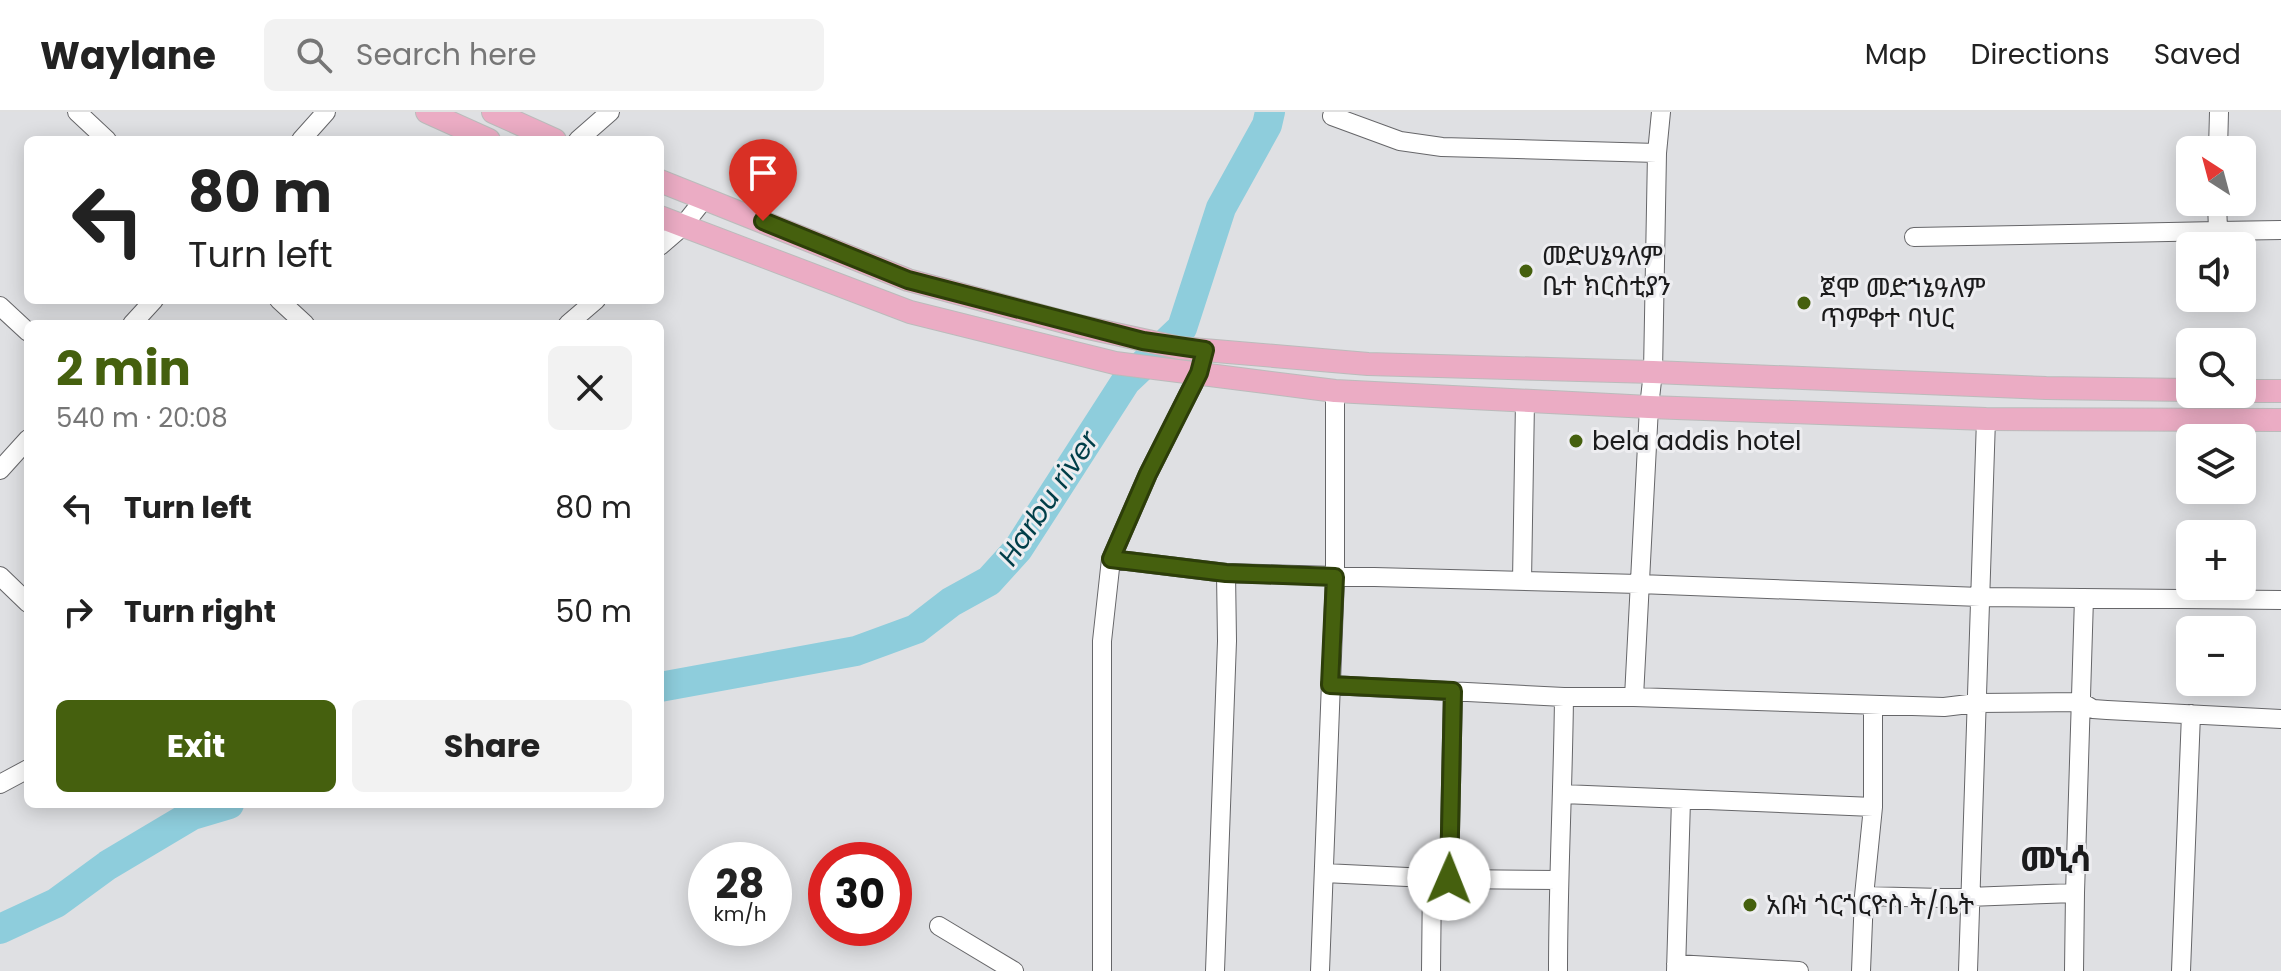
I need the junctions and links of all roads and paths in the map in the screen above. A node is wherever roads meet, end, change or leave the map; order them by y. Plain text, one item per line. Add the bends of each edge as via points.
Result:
1 (77, 112) edge
2 (326, 112) edge
3 (427, 112) edge
4 (493, 112) edge
5 (610, 112) edge
6 (1661, 112) edge
7 (2219, 112) edge
8 (1332, 116) dead end
9 (103, 136) edge
10 (305, 136) edge
11 (480, 136) edge
12 (546, 136) edge
13 (583, 136) edge
14 (2218, 136) edge
15 (1657, 153) junction
16 (664, 183) edge
17 (705, 198) junction
18 (2217, 216) edge
19 (664, 219) edge
20 (682, 227) junction
21 (2281, 230) edge
22 (2218, 231) junction
23 (1914, 237) dead end
24 (664, 243) edge
25 (150, 304) edge
26 (283, 304) edge
27 (591, 304) edge
28 (0, 306) edge
29 (136, 320) edge
30 (301, 320) edge
31 (573, 320) edge
32 (24, 328) edge
33 (1205, 350) junction
34 (1653, 372) junction
35 (1199, 373) junction
36 (2176, 390) edge
37 (1335, 391) junction
38 (2256, 391) edge
39 (2281, 391) edge
40 (1525, 401) junction
41 (1649, 407) junction
42 (1986, 419) junction
43 (2281, 420) edge
44 (24, 443) edge
45 (0, 470) edge
46 (1111, 559) junction
47 (1226, 573) junction
48 (0, 576) edge
49 (1335, 577) junction
50 (1522, 581) junction
51 (1639, 584) junction
52 (1980, 597) junction
53 (2084, 598) junction
54 (24, 599) edge
55 (2281, 600) edge
56 (1330, 685) junction
57 (1453, 691) junction
58 (1564, 697) junction
59 (1634, 697) junction
60 (2081, 702) junction
61 (1977, 703) junction
62 (1873, 705) junction
63 (2191, 714) junction
64 (2281, 719) edge
65 (24, 771) edge
66 (0, 784) edge
67 (1563, 794) junction
68 (1681, 800) junction
69 (1873, 807) junction
70 (1324, 873) junction
71 (1441, 878) junction
72 (1558, 880) junction
73 (2075, 893) junction
74 (1864, 896) junction
75 (1970, 896) junction
76 (939, 926) dead end
77 (1676, 968) edge
78 (1014, 971) edge
79 (1102, 971) edge
80 (1215, 971) edge
81 (1320, 971) edge
82 (1431, 971) edge
83 (1558, 971) edge
84 (1799, 971) edge
85 (1861, 971) edge
86 (1968, 971) edge
87 (2074, 971) edge
88 (2181, 971) edge

1 - 9 street
2 - 10 street
3 - 11 main road
4 - 12 main road
5 - 13 street
6 - 15 street
7 - 14 street
8 - 15 street via 1400,141 1442,147
15 - 34 street
16 - 17 main road
17 - 20 street
17 - 33 main road via 908,280 1143,341
18 - 22 street
19 - 20 main road
20 - 24 street
20 - 35 main road via 910,312 1115,363
21 - 22 street
22 - 23 street
25 - 29 street
26 - 30 street
27 - 31 street
28 - 32 street
33 - 34 main road via 1368,364
33 - 35 street
34 - 36 main road
34 - 41 street
35 - 37 main road
35 - 46 street
37 - 40 main road
37 - 49 street
38 - 39 main road
40 - 41 main road
40 - 50 street
41 - 42 main road
41 - 51 street
42 - 43 main road
42 - 52 street
44 - 45 street
46 - 47 street
46 - 79 street via 1102,641
47 - 49 street
47 - 80 street
48 - 54 street
49 - 50 street
49 - 56 street
50 - 51 street
51 - 52 street
51 - 59 street
52 - 53 street
52 - 61 street
53 - 55 street
53 - 60 street
56 - 57 street
56 - 70 street
57 - 58 street
57 - 71 street
58 - 59 street
58 - 67 street
59 - 62 street
60 - 61 street
60 - 63 street via 2093,709
60 - 73 street
61 - 62 street
61 - 75 street
62 - 69 street
63 - 64 street
63 - 88 street
65 - 66 street
67 - 68 street
67 - 72 street
68 - 69 street
68 - 77 street
69 - 74 street
70 - 71 street
70 - 81 street
71 - 72 street
71 - 82 street
72 - 83 street
73 - 75 street
73 - 87 street
74 - 75 street
74 - 85 street
75 - 86 street
76 - 78 street
77 - 84 street

